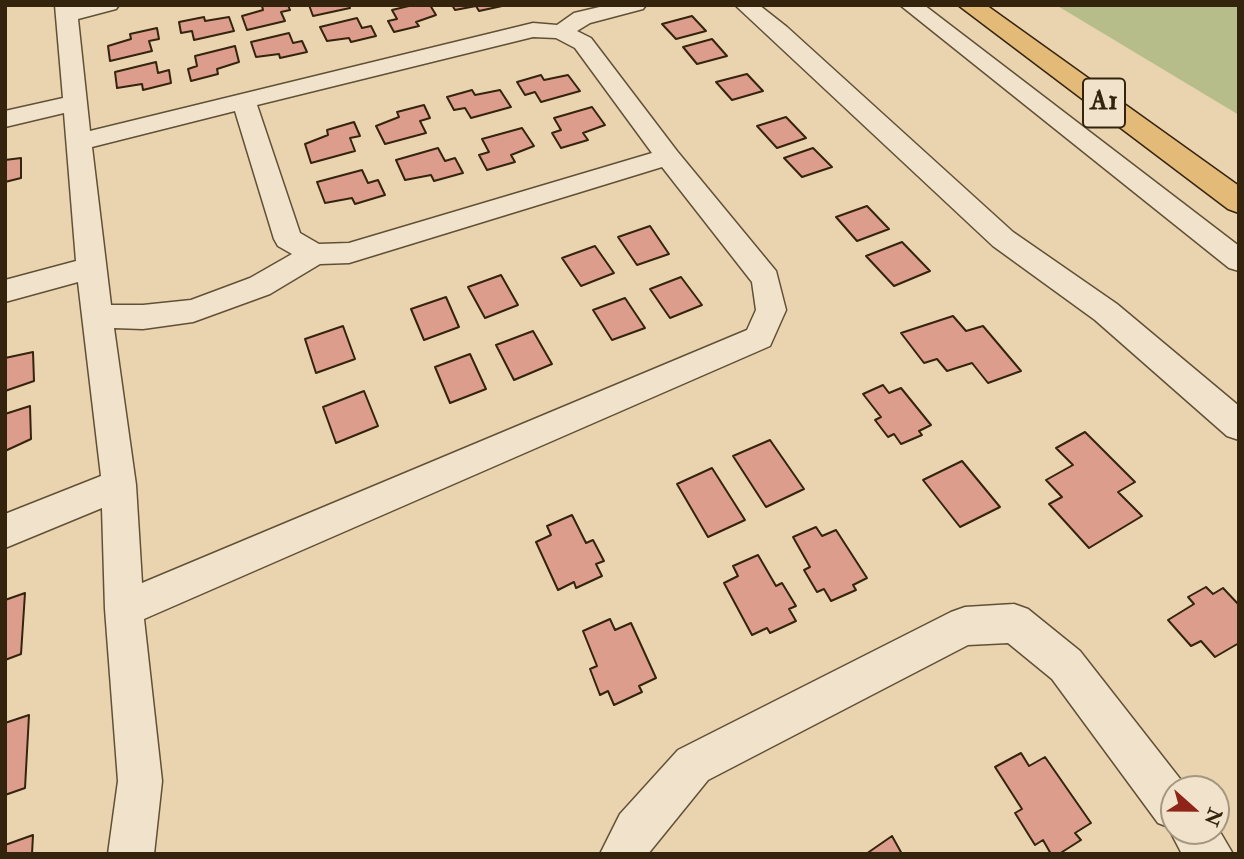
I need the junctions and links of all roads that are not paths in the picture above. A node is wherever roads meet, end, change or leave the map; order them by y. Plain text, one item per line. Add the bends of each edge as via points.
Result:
1 (109, 5) edge
2 (636, 5) edge
3 (745, 5) edge
4 (910, 5) edge
5 (970, 5) edge
6 (66, 10) edge
7 (561, 32) junction
8 (244, 102) junction
9 (75, 103) junction
10 (5, 120) edge
11 (79, 142) junction
12 (668, 157) junction
13 (1239, 202) edge
14 (314, 254) junction
15 (1239, 261) edge
16 (91, 268) junction
17 (5, 291) edge
18 (97, 316) junction
19 (1239, 426) edge
20 (119, 485) junction
21 (5, 531) edge
22 (124, 609) junction
23 (1160, 789) edge
24 (131, 854) edge
25 (624, 854) edge

1 - 6 street
2 - 7 street via 583,18
3 - 19 street via 1003,239 1107,312
4 - 15 street
5 - 13 highway, A1
6 - 9 street
7 - 8 street via 533,30
7 - 12 street via 583,43
8 - 11 street
8 - 14 street via 288,239
9 - 10 street
9 - 11 street
11 - 16 street
12 - 14 street via 349,253
12 - 22 street via 766,279 771,310 759,338
14 - 18 street via 261,286 192,311
16 - 17 street
16 - 18 street
18 - 20 street
20 - 21 street
20 - 22 street
22 - 24 street via 141,781
23 - 25 street via 1066,665 1014,623 965,626 693,765 636,830

